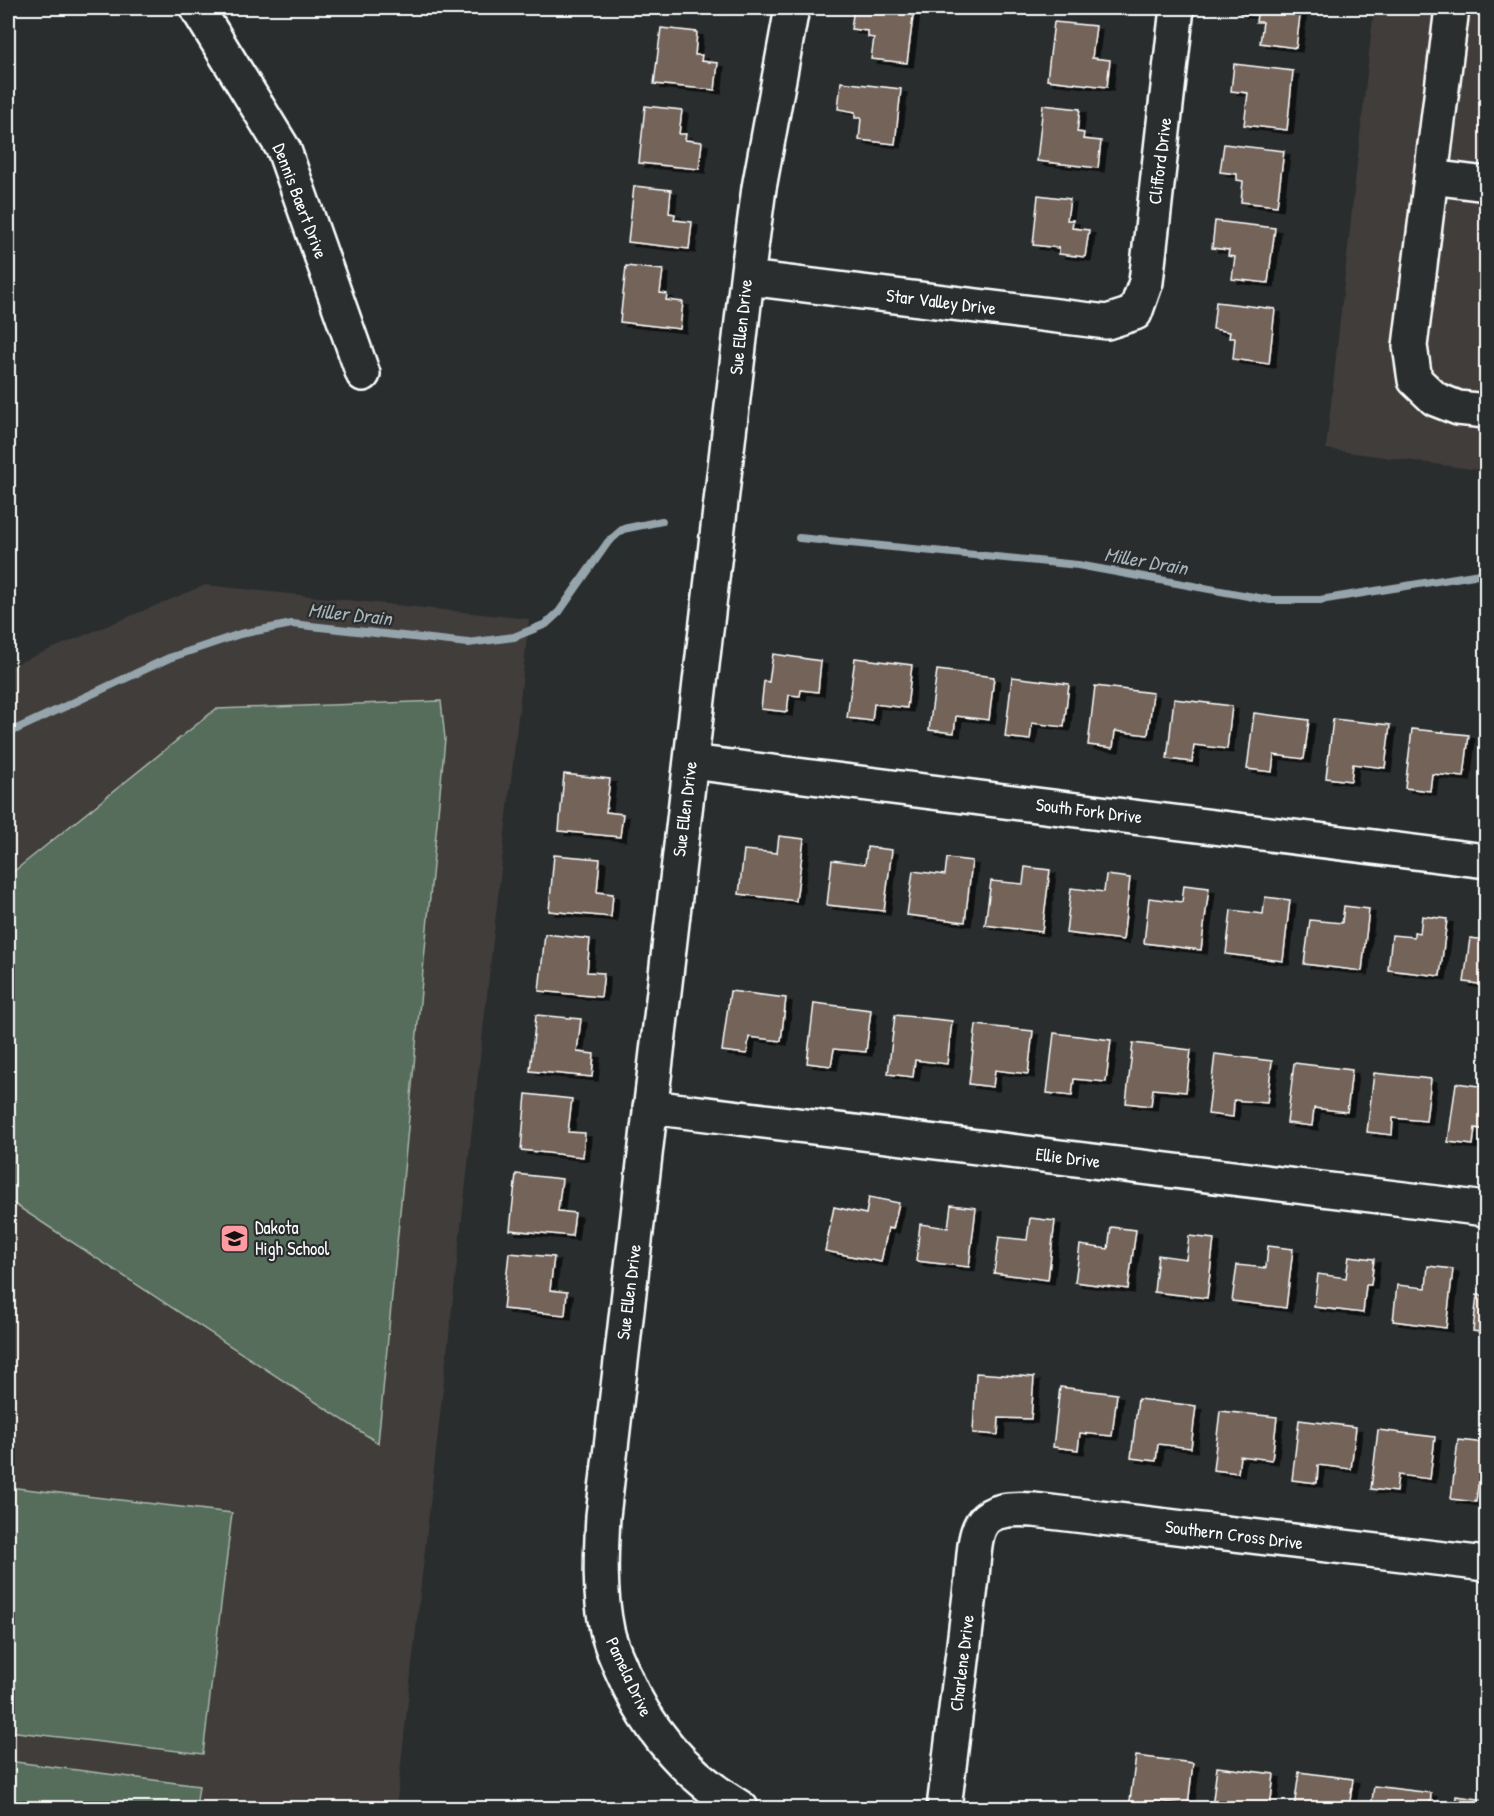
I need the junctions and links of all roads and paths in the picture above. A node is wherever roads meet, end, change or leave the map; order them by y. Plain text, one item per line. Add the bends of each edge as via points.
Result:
1 (197, 8) edge
2 (792, 8) edge
3 (1177, 8) edge
4 (1452, 8) edge
5 (1431, 177) junction
6 (1486, 184) edge
7 (747, 278) junction
8 (1135, 313) joint
9 (363, 374) dead end
10 (1486, 411) edge
11 (691, 762) junction
12 (1486, 861) edge
13 (650, 1107) junction
14 (1486, 1209) edge
15 (984, 1519) joint
16 (1486, 1564) edge
17 (604, 1613) joint
18 (741, 1809) edge
19 (944, 1809) edge

1 - 9 street, Dennis Baert Drive via 284,150
2 - 7 street, Sue Ellen Drive
3 - 8 street, Clifford Drive via 1146,282
4 - 5 street
5 - 6 street
5 - 10 street via 1410,346 1415,380 1435,399 1458,408
7 - 8 street, Star Valley Drive via 1107,322
7 - 11 street, Sue Ellen Drive
11 - 12 street, South Fork Drive
11 - 13 street, Sue Ellen Drive
13 - 14 street, Ellie Drive
13 - 17 street, Sue Ellen Drive via 603,1516
15 - 16 street, Southern Cross Drive via 1004,1509 1034,1510
15 - 19 street, Charlene Drive via 975,1545
17 - 18 street, Pamela Drive via 618,1661 652,1727 676,1757

